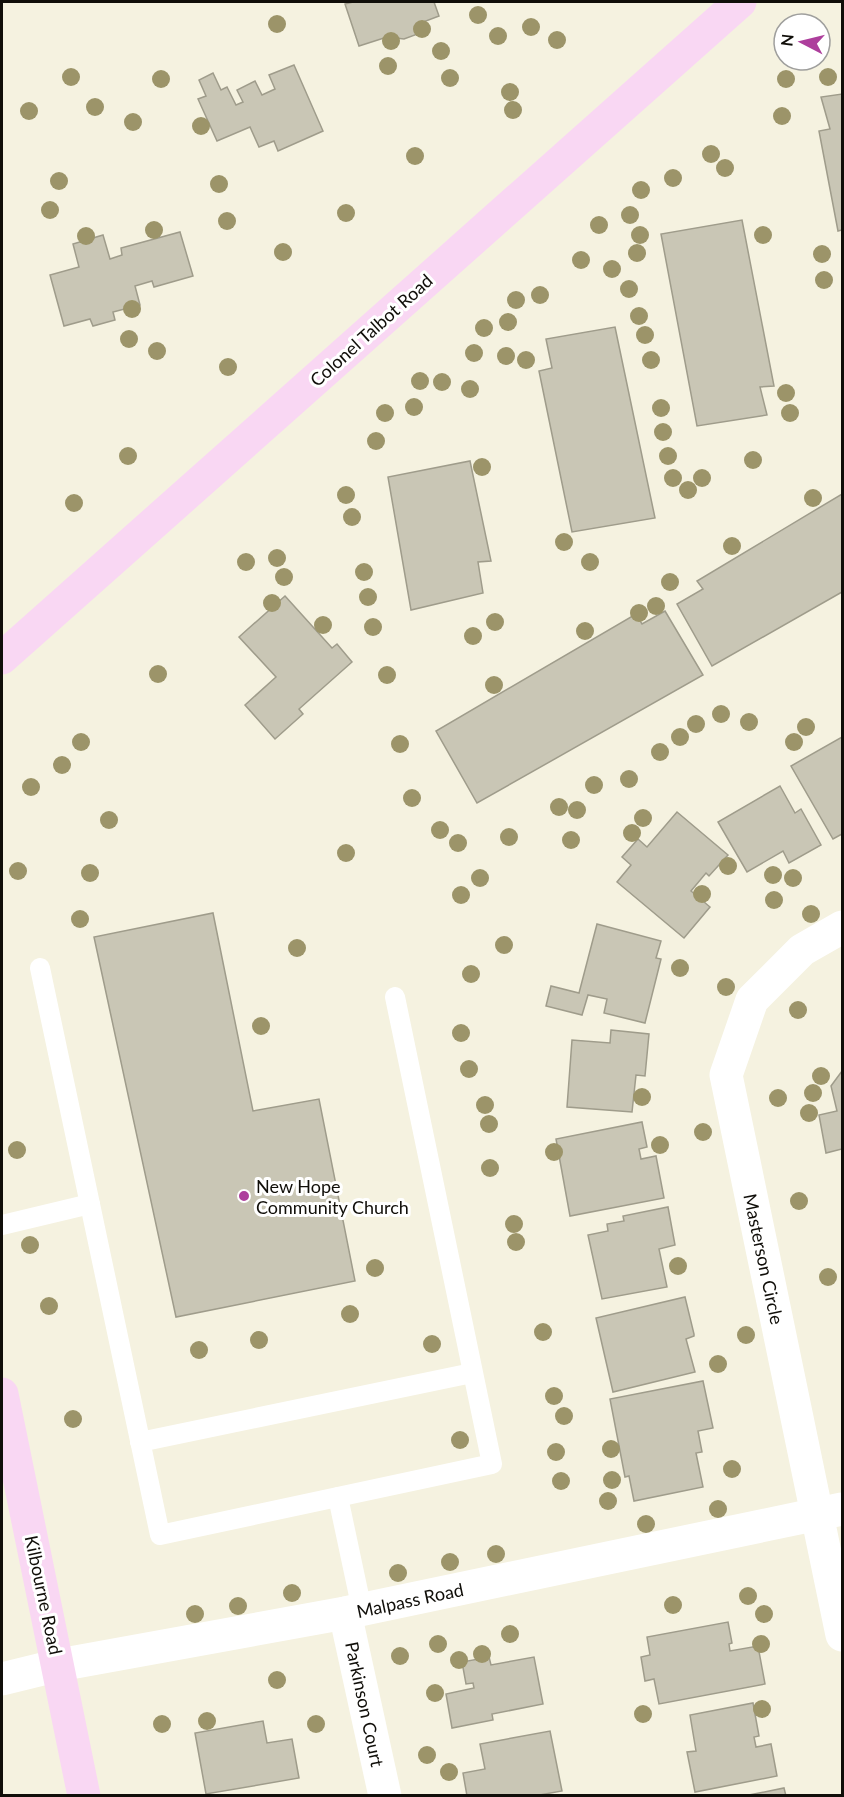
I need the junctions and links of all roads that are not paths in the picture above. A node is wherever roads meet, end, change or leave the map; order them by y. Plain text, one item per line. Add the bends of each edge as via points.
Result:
1 (740, 2) edge
2 (2, 658) edge
3 (843, 927) edge
4 (40, 968) dead end
5 (395, 997) dead end
6 (90, 1204) junction
7 (2, 1225) edge
8 (472, 1373) junction
9 (2, 1394) edge
10 (140, 1442) junction
11 (338, 1497) junction
12 (830, 1512) edge
13 (353, 1612) junction
14 (843, 1635) edge
15 (58, 1665) junction
16 (2, 1679) edge
17 (84, 1796) edge
18 (385, 1796) edge

1 - 2 main road, Colonel Talbot Road
3 - 12 street, Masterson Circle via 802,951 752,1000 726,1075
4 - 6 lane
5 - 8 lane
6 - 7 lane
6 - 10 lane
8 - 10 lane
8 - 11 lane via 492,1464
9 - 15 main road, Kilbourne Road
10 - 11 lane via 160,1535
11 - 13 lane
12 - 13 street, Malpass Road
12 - 14 street, Masterson Circle
13 - 15 street, Malpass Road
13 - 18 street, Parkinson Court
15 - 16 street, Malpass Road
15 - 17 main road, Kilbourne Road

